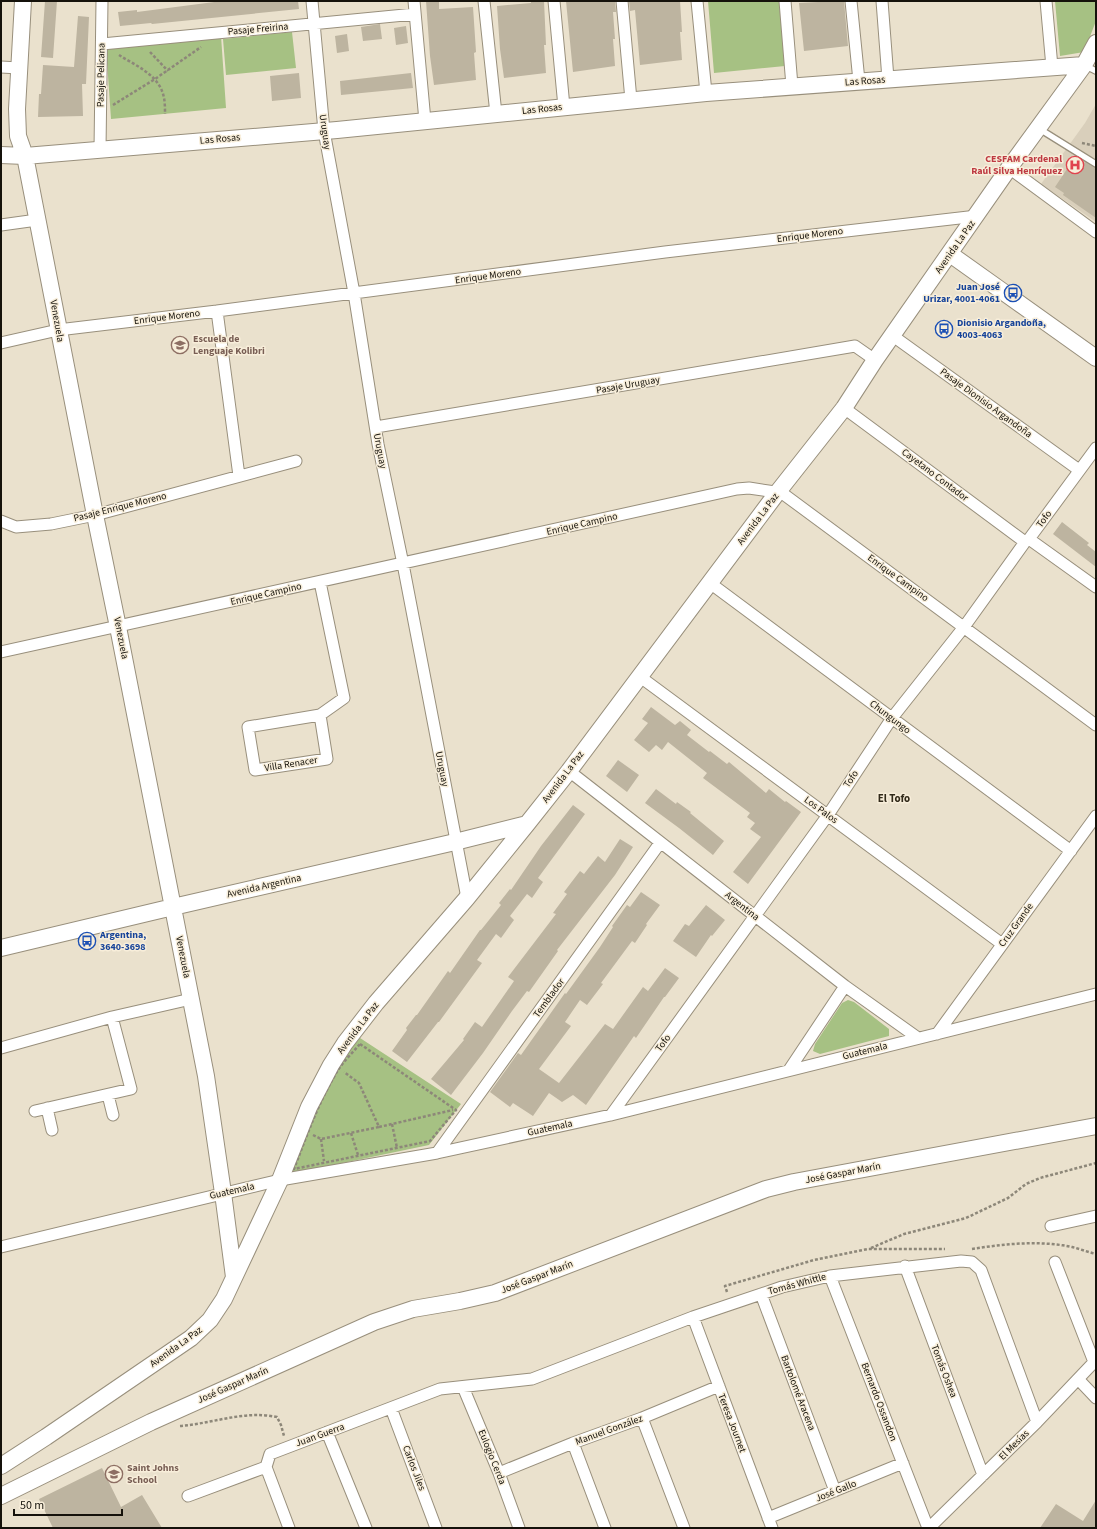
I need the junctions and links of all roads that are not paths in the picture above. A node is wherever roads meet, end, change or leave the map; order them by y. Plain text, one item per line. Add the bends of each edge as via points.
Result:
1 (23, 1) edge
2 (102, 1) edge
3 (312, 1) edge
4 (414, 1) edge
5 (484, 1) edge
6 (554, 1) edge
7 (622, 1) edge
8 (697, 1) edge
9 (785, 1) edge
10 (851, 1) edge
11 (882, 1) edge
12 (1046, 1) edge
13 (415, 14) junction
14 (314, 24) junction
15 (1096, 43) edge
16 (102, 44) junction
17 (1, 67) edge
18 (1052, 67) junction
19 (19, 68) junction
20 (1090, 68) edge
21 (888, 79) junction
22 (859, 81) junction
23 (792, 86) junction
24 (706, 92) junction
25 (631, 100) junction
26 (564, 107) junction
27 (496, 114) junction
28 (425, 121) junction
29 (1038, 128) junction
30 (324, 131) junction
31 (100, 149) junction
32 (1, 155) edge
33 (24, 156) junction
34 (1096, 164) edge
35 (1010, 168) junction
36 (977, 216) junction
37 (37, 220) junction
38 (1, 225) edge
39 (1096, 232) edge
40 (950, 254) junction
41 (354, 294) junction
42 (217, 311) junction
43 (58, 330) junction
44 (893, 336) junction
45 (1, 343) edge
46 (1096, 358) edge
47 (875, 360) junction
48 (844, 408) junction
49 (376, 427) junction
50 (1096, 448) edge
51 (296, 462) dead end
52 (1079, 470) junction
53 (239, 476) junction
54 (777, 493) junction
55 (95, 515) junction
56 (1, 520) edge
57 (1027, 541) junction
58 (403, 564) junction
59 (320, 582) junction
60 (710, 583) junction
61 (1096, 587) edge
62 (118, 626) junction
63 (964, 627) junction
64 (1, 652) edge
65 (639, 676) junction
66 (320, 715) junction
67 (892, 718) junction
68 (1096, 725) edge
69 (569, 770) junction
70 (828, 815) junction
71 (1096, 816) edge
72 (527, 824) junction
73 (456, 842) junction
74 (660, 843) junction
75 (1071, 851) junction
76 (467, 898) junction
77 (173, 907) junction
78 (754, 916) junction
79 (1002, 944) junction
80 (1, 948) edge
81 (845, 986) junction
82 (1096, 994) edge
83 (191, 999) junction
84 (112, 1017) junction
85 (937, 1034) junction
86 (918, 1038) junction
87 (1, 1048) edge
88 (789, 1070) junction
89 (108, 1095) junction
90 (47, 1108) junction
91 (35, 1111) dead end
92 (113, 1115) dead end
93 (611, 1115) junction
94 (1096, 1126) edge
95 (52, 1130) dead end
96 (437, 1153) junction
97 (280, 1180) junction
98 (223, 1193) junction
99 (1096, 1216) edge
100 (1051, 1226) dead end
101 (1, 1247) edge
102 (1055, 1262) dead end
103 (905, 1266) junction
104 (830, 1276) junction
105 (234, 1277) junction
106 (761, 1294) junction
107 (693, 1318) junction
108 (1095, 1361) edge
109 (1078, 1379) junction
110 (719, 1386) junction
111 (463, 1387) junction
112 (1096, 1398) edge
113 (391, 1408) junction
114 (642, 1418) junction
115 (1038, 1422) junction
116 (327, 1432) junction
117 (573, 1443) junction
118 (903, 1463) junction
119 (1, 1466) edge
120 (266, 1467) junction
121 (499, 1473) junction
122 (983, 1475) junction
123 (835, 1491) junction
124 (1, 1496) edge
125 (188, 1496) dead end
126 (770, 1523) edge
127 (286, 1527) edge
128 (366, 1528) edge
129 (436, 1528) edge
130 (519, 1528) edge
131 (605, 1528) edge
132 (684, 1528) edge
133 (929, 1528) edge

1 - 19 street, Venezuela
2 - 16 street, Pasaje Pelicana
3 - 14 street, Uruguay
4 - 13 street
5 - 27 street
6 - 26 street
7 - 25 street
8 - 24 street
9 - 23 street
10 - 22 street
11 - 21 street
12 - 18 street
13 - 14 street, Pasaje Freirina
13 - 28 street
14 - 16 street, Pasaje Freirina
14 - 30 street, Uruguay
15 - 20 street, Avenida La Paz
16 - 31 street, Pasaje Pelicana
17 - 19 street
18 - 20 street, Las Rosas
18 - 21 street, Las Rosas
19 - 33 street, Venezuela via 18,136
20 - 29 street, Avenida La Paz
21 - 22 street, Las Rosas
22 - 23 street, Las Rosas
23 - 24 street, Las Rosas
24 - 25 street, Las Rosas
25 - 26 street, Las Rosas
26 - 27 street, Las Rosas
27 - 28 street, Las Rosas
28 - 30 street, Las Rosas
29 - 34 lane
29 - 35 street, Avenida La Paz
30 - 31 street, Las Rosas
30 - 41 street, Uruguay
31 - 33 street, Las Rosas
32 - 33 street, Las Rosas
33 - 37 street, Venezuela
35 - 36 street, Avenida La Paz
35 - 39 street
36 - 40 street, Avenida La Paz
36 - 41 street, Enrique Moreno via 665,252
37 - 38 street
37 - 43 street, Venezuela
40 - 44 street, Avenida La Paz
40 - 46 street
41 - 42 street, Enrique Moreno
41 - 49 street, Uruguay
42 - 43 street, Enrique Moreno
42 - 53 street
43 - 45 street, Enrique Moreno
43 - 55 street, Venezuela
44 - 47 street, Avenida La Paz
44 - 52 street, Pasaje Dionisio Argandoña
47 - 48 street, Avenida La Paz
47 - 49 street, Pasaje Uruguay via 855,346
48 - 54 street, Avenida La Paz
48 - 57 street, Cayetano Contador
49 - 58 street, Uruguay
50 - 52 street, Tofo
51 - 53 street, Pasaje Enrique Moreno
52 - 57 street, Tofo
53 - 55 street, Pasaje Enrique Moreno
54 - 58 street, Enrique Campino via 748,488 737,489
54 - 60 street, Avenida La Paz
54 - 63 street, Enrique Campino via 782,493
55 - 56 street, Pasaje Enrique Moreno via 51,524 16,527
55 - 62 street, Venezuela
57 - 61 street, Cayetano Contador
57 - 63 street, Tofo
58 - 59 street, Enrique Campino
58 - 73 street, Uruguay
59 - 62 street, Enrique Campino
59 - 66 street, Villa Renacer via 344,698
60 - 65 street, Avenida La Paz
60 - 67 street, Chungungo
62 - 64 street, Enrique Campino
62 - 77 street, Venezuela
63 - 67 street, Tofo
63 - 68 street, Enrique Campino
65 - 69 street, Avenida La Paz
65 - 70 street, Los Palos
66 - 66 street, Villa Renacer via 248,726 255,770 327,759
67 - 70 street, Tofo
67 - 75 street, Chungungo
69 - 72 street, Avenida La Paz
69 - 74 street, Argentina
70 - 78 street, Tofo
70 - 79 street, Los Palos
71 - 75 street, Cruz Grande
72 - 73 street, Avenida Argentina
72 - 76 street, Avenida La Paz
73 - 76 street, Uruguay
73 - 77 street, Avenida Argentina
74 - 78 street, Argentina
74 - 96 street, Temblador
75 - 79 street, Cruz Grande
76 - 97 street, Avenida La Paz via 376,1003 345,1043 309,1107
77 - 80 street, Avenida Argentina
77 - 83 street, Venezuela
78 - 81 street, Argentina
78 - 93 street, Tofo
79 - 85 street, Cruz Grande
81 - 86 street, Argentina
81 - 88 street
82 - 85 street, Guatemala
83 - 84 street
83 - 98 street, Venezuela via 206,1076
84 - 87 street
84 - 89 street via 131,1090
85 - 86 street, Guatemala
86 - 88 street, Guatemala
88 - 93 street, Guatemala
89 - 90 street
89 - 92 street
90 - 91 street
90 - 95 street
93 - 96 street, Guatemala
94 - 124 street, José Gaspar Marín via 766,1189 501,1290 472,1299 437,1304 393,1315 354,1330 151,1422
96 - 97 street, Guatemala
97 - 98 street, Guatemala
97 - 105 street, Avenida La Paz
98 - 101 street, Guatemala
98 - 105 street, Venezuela
99 - 100 street
102 - 108 street
103 - 104 street, Tomás Whittle
103 - 115 street, Tomás Whittle via 961,1261 972,1262 981,1270
103 - 122 street, Tomás Oshea
104 - 106 street, Tomás Whittle
104 - 118 street, Bernardo Ossandon
105 - 119 street, Avenida La Paz via 218,1310 191,1338
106 - 107 street, Tomás Whittle
106 - 123 street, Bartolomé Aracena
107 - 110 street, Teresa Journet
107 - 111 street, Tomás Whittle via 532,1379
108 - 109 street, El Mesías
109 - 112 street
109 - 115 street, El Mesías
110 - 114 street, Manuel González
110 - 126 street, Teresa Journet
111 - 113 street, Juan Guerra via 440,1389
111 - 121 street, Eulogio Cerda
113 - 116 street, Juan Guerra
113 - 129 street, Carlos Jiles
114 - 117 street, Manuel González
114 - 132 street
115 - 122 street, El Mesías
116 - 120 street, Juan Guerra via 270,1454
116 - 128 street
117 - 121 street, Manuel González
117 - 131 street
118 - 123 street, José Gallo
118 - 133 street, Bernardo Ossandon
120 - 125 street
120 - 127 street
121 - 130 street, Eulogio Cerda
122 - 133 street, El Mesías
123 - 126 street, José Gallo

